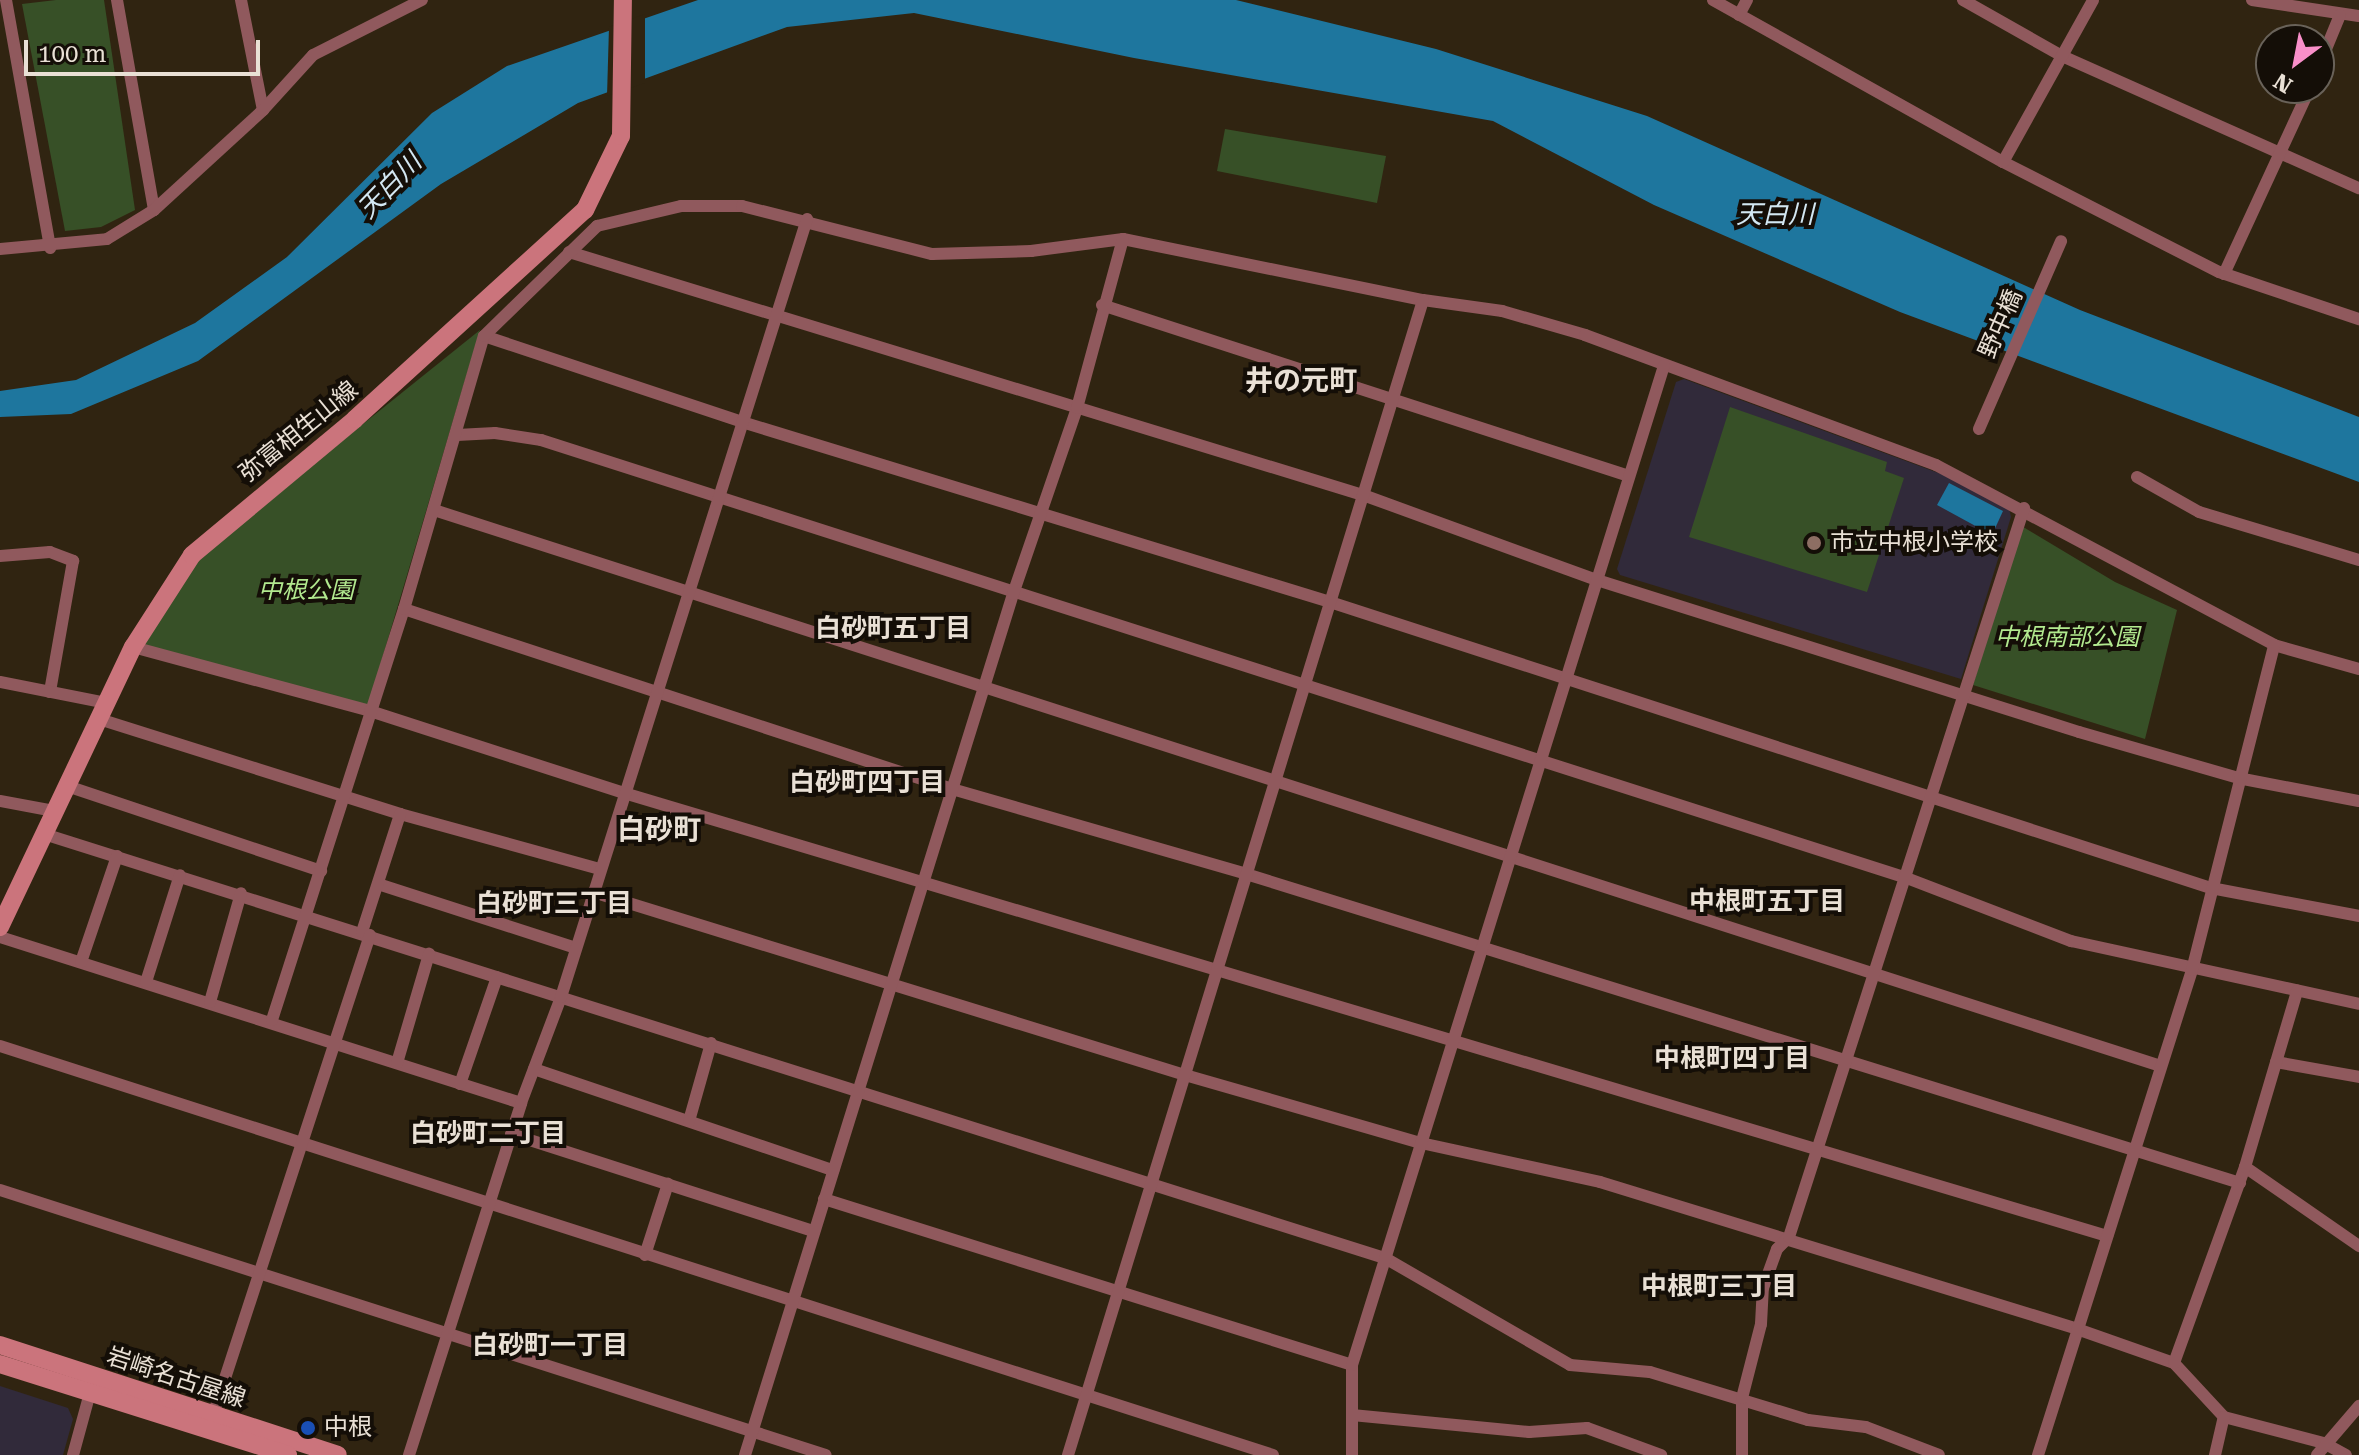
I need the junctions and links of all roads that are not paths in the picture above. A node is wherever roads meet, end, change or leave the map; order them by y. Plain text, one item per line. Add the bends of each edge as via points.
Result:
1 (6, 0) edge
2 (117, 0) edge
3 (241, 0) edge
4 (422, 0) edge
5 (623, 0) edge
6 (1713, 0) edge
7 (1747, 0) edge
8 (1963, 0) edge
9 (2093, 0) edge
10 (2252, 0) edge
11 (1739, 15) junction
12 (2340, 15) junction
13 (2357, 19) edge
14 (2335, 27) edge
15 (2062, 56) junction
16 (2303, 104) edge
17 (263, 110) junction
18 (2282, 152) junction
19 (2003, 162) junction
20 (2359, 188) edge
21 (154, 210) junction
22 (807, 219) junction
23 (1123, 239) junction
24 (2060, 243) dead end
25 (50, 248) junction
26 (0, 249) edge
27 (569, 252) junction
28 (2224, 274) junction
29 (1423, 300) junction
30 (1102, 305) junction
31 (775, 319) junction
32 (2359, 319) edge
33 (484, 336) junction
34 (1664, 366) junction
35 (1393, 397) junction
36 (1077, 408) junction
37 (742, 422) junction
38 (1980, 425) dead end
39 (457, 435) junction
40 (1629, 476) junction
41 (2137, 477) dead end
42 (1363, 495) junction
43 (718, 499) junction
44 (2024, 508) junction
45 (434, 510) junction
46 (1043, 513) junction
47 (0, 556) edge
48 (2359, 560) edge
49 (1597, 580) junction
50 (689, 590) junction
51 (1013, 594) junction
52 (1330, 602) junction
53 (404, 609) junction
54 (2274, 645) junction
55 (133, 647) junction
56 (2359, 669) edge
57 (0, 682) edge
58 (1565, 682) junction
59 (984, 685) junction
60 (1303, 688) junction
61 (50, 692) junction
62 (1964, 692) junction
63 (656, 694) junction
64 (102, 711) junction
65 (370, 711) junction
66 (1539, 764) junction
67 (2238, 778) junction
68 (1274, 784) junction
69 (67, 786) junction
70 (952, 789) junction
71 (345, 793) junction
72 (624, 793) junction
73 (1931, 796) junction
74 (0, 801) edge
75 (2359, 801) edge
76 (54, 811) junction
77 (400, 814) junction
78 (44, 834) junction
79 (117, 856) junction
80 (1511, 856) junction
81 (600, 869) junction
82 (321, 871) junction
83 (1246, 874) junction
84 (180, 875) junction
85 (1904, 877) junction
86 (923, 881) junction
87 (378, 884) junction
88 (2211, 888) junction
89 (593, 892) junction
90 (241, 893) junction
91 (306, 913) junction
92 (2359, 916) edge
93 (1, 927) edge
94 (366, 934) junction
95 (1482, 947) junction
96 (576, 948) junction
97 (429, 954) junction
98 (81, 962) junction
99 (1217, 969) junction
100 (1875, 970) junction
101 (2192, 970) junction
102 (497, 977) junction
103 (146, 982) junction
104 (890, 987) junction
105 (2297, 991) junction
106 (561, 997) junction
107 (210, 1002) junction
108 (2359, 1004) edge
109 (272, 1020) junction
110 (1453, 1040) junction
111 (335, 1042) junction
112 (711, 1043) junction
113 (0, 1046) edge
114 (1846, 1060) junction
115 (2276, 1062) junction
116 (397, 1063) junction
117 (2161, 1066) junction
118 (534, 1069) junction
119 (1185, 1075) junction
120 (2359, 1077) edge
121 (460, 1084) junction
122 (858, 1089) junction
123 (521, 1103) junction
124 (689, 1121) junction
125 (511, 1134) junction
126 (1421, 1143) junction
127 (300, 1146) junction
128 (1817, 1149) junction
129 (2134, 1150) junction
130 (2245, 1167) junction
131 (833, 1170) junction
132 (2240, 1183) junction
133 (668, 1184) junction
134 (1151, 1185) junction
135 (0, 1190) edge
136 (824, 1199) junction
137 (489, 1206) junction
138 (814, 1231) junction
139 (2107, 1236) junction
140 (1789, 1237) junction
141 (2359, 1246) edge
142 (645, 1255) junction
143 (1385, 1258) junction
144 (263, 1272) junction
145 (1118, 1292) junction
146 (792, 1301) junction
147 (2077, 1329) junction
148 (448, 1333) junction
149 (0, 1345) edge
150 (2174, 1363) junction
151 (0, 1364) edge
152 (1352, 1365) junction
153 (90, 1393) junction
154 (1087, 1394) junction
155 (1742, 1398) junction
156 (2359, 1406) edge
157 (213, 1415) junction
158 (1352, 1415) junction
159 (2224, 1417) junction
160 (752, 1431) junction
161 (2320, 1449) edge
162 (73, 1455) edge
163 (288, 1455) edge
164 (338, 1455) edge
165 (409, 1455) edge
166 (745, 1455) edge
167 (826, 1455) edge
168 (1068, 1455) edge
169 (1273, 1455) edge
170 (1352, 1455) edge
171 (1661, 1455) edge
172 (1742, 1455) edge
173 (1939, 1455) edge
174 (2038, 1455) edge
175 (2215, 1455) edge
176 (2346, 1455) edge

1 - 25 street
2 - 21 street
3 - 17 street
4 - 17 street via 313,55
5 - 55 street, 弥富相生山線 via 621,136 597,191 565,233 192,555
6 - 11 street
7 - 11 street
8 - 15 street
9 - 15 street
10 - 12 street
11 - 19 street
12 - 13 street
12 - 14 street
15 - 18 street
15 - 19 street
16 - 18 street
17 - 21 street
18 - 20 street
18 - 28 street
19 - 28 street
21 - 25 street via 107,239
22 - 23 street via 932,254 1031,251
22 - 27 street via 742,206 681,206 597,226
22 - 31 street
23 - 29 street
23 - 30 street
24 - 38 street, 野中橋
25 - 26 street
27 - 31 street
27 - 33 street
28 - 32 street
29 - 34 street via 1502,311
29 - 35 street
30 - 35 street
30 - 36 street
31 - 36 street
31 - 37 street
33 - 37 street
33 - 39 street
34 - 40 street
34 - 44 street via 1936,465
35 - 40 street
35 - 42 street
36 - 42 street
36 - 46 street
37 - 43 street
37 - 46 street
39 - 43 street via 495,433 541,440
39 - 45 street
40 - 49 street
41 - 48 street via 2199,512
42 - 49 street
42 - 52 street
43 - 50 street
43 - 51 street
44 - 54 street
44 - 62 street
45 - 50 street
45 - 53 street
46 - 51 street
46 - 52 street
47 - 61 street via 50,552 73,561
49 - 58 street
49 - 62 street
50 - 59 street
50 - 63 street
51 - 59 street
51 - 60 street
52 - 58 street
52 - 60 street
53 - 63 street
53 - 65 street
54 - 56 street
54 - 67 street
55 - 64 street, 弥富相生山線
55 - 65 street
57 - 61 street
58 - 66 street
58 - 73 street
59 - 68 street
59 - 70 street
60 - 66 street
60 - 68 street
61 - 64 street
62 - 67 street
62 - 73 street
63 - 70 street
63 - 72 street
64 - 69 street, 弥富相生山線
64 - 71 street
65 - 71 street
65 - 72 street
66 - 80 street
66 - 85 street
67 - 75 street
67 - 88 street
68 - 80 street
68 - 83 street
69 - 76 street, 弥富相生山線
69 - 82 street
70 - 83 street
70 - 86 street
71 - 77 street
71 - 82 street
72 - 81 street
72 - 86 street
73 - 85 street
73 - 88 street
74 - 76 street
76 - 78 street, 弥富相生山線
77 - 81 street
77 - 87 street
78 - 79 street
78 - 93 street, 弥富相生山線
79 - 84 street
79 - 98 street
80 - 95 street
80 - 100 street
81 - 89 street
82 - 91 street
83 - 95 street
83 - 99 street
84 - 90 street
84 - 103 street
85 - 100 street
85 - 101 street via 2071,941
86 - 99 street
86 - 104 street
87 - 94 street
87 - 96 street
88 - 92 street
88 - 101 street
89 - 96 street
89 - 104 street
90 - 91 street
90 - 107 street
91 - 94 street
91 - 109 street
93 - 98 street
94 - 97 street
94 - 111 street
95 - 110 street
95 - 114 street
96 - 106 street
97 - 102 street
97 - 116 street
98 - 103 street
99 - 110 street
99 - 119 street
100 - 114 street
100 - 117 street
101 - 105 street
101 - 117 street
102 - 106 street
102 - 121 street
103 - 107 street
104 - 119 street
104 - 122 street
105 - 108 street
105 - 115 street
106 - 112 street
106 - 118 street
107 - 109 street
109 - 111 street
110 - 126 street
110 - 128 street
111 - 116 street
111 - 127 street
112 - 122 street
112 - 124 street
113 - 127 street
114 - 128 street
114 - 129 street
115 - 120 street
115 - 130 street
116 - 121 street
117 - 129 street
118 - 123 street
118 - 124 street
119 - 126 street
119 - 134 street
121 - 123 street
122 - 131 street
122 - 134 street
123 - 125 street
124 - 131 street
125 - 133 street
125 - 137 street
126 - 140 street via 1600,1182
126 - 143 street
127 - 137 street
127 - 144 street
128 - 139 street
128 - 140 street
129 - 132 street
129 - 139 street
130 - 132 street
130 - 141 street
131 - 136 street
132 - 150 street
133 - 138 street
133 - 142 street
134 - 143 street
134 - 145 street
135 - 144 street
136 - 138 street
136 - 145 street
137 - 142 street
137 - 148 street
138 - 146 street
139 - 147 street
140 - 147 street
140 - 155 street via 1777,1249 1763,1288 1761,1324
142 - 146 street
143 - 152 street
143 - 155 street via 1570,1365 1650,1372
144 - 148 street
144 - 157 street
145 - 152 street
145 - 154 street
146 - 154 street
146 - 160 street
147 - 150 street
147 - 174 street
148 - 160 street
148 - 165 street
149 - 157 street, 岩崎名古屋線
150 - 159 street
151 - 153 street, 岩崎名古屋線
152 - 158 street
153 - 162 street
153 - 163 street, 岩崎名古屋線
154 - 168 street
154 - 169 street
155 - 172 street
155 - 173 street via 1808,1420 1866,1427
156 - 161 street
157 - 164 street, 岩崎名古屋線
158 - 170 street
158 - 171 street via 1529,1432 1587,1428
159 - 161 street
159 - 175 street
160 - 166 street
160 - 167 street
161 - 176 street

